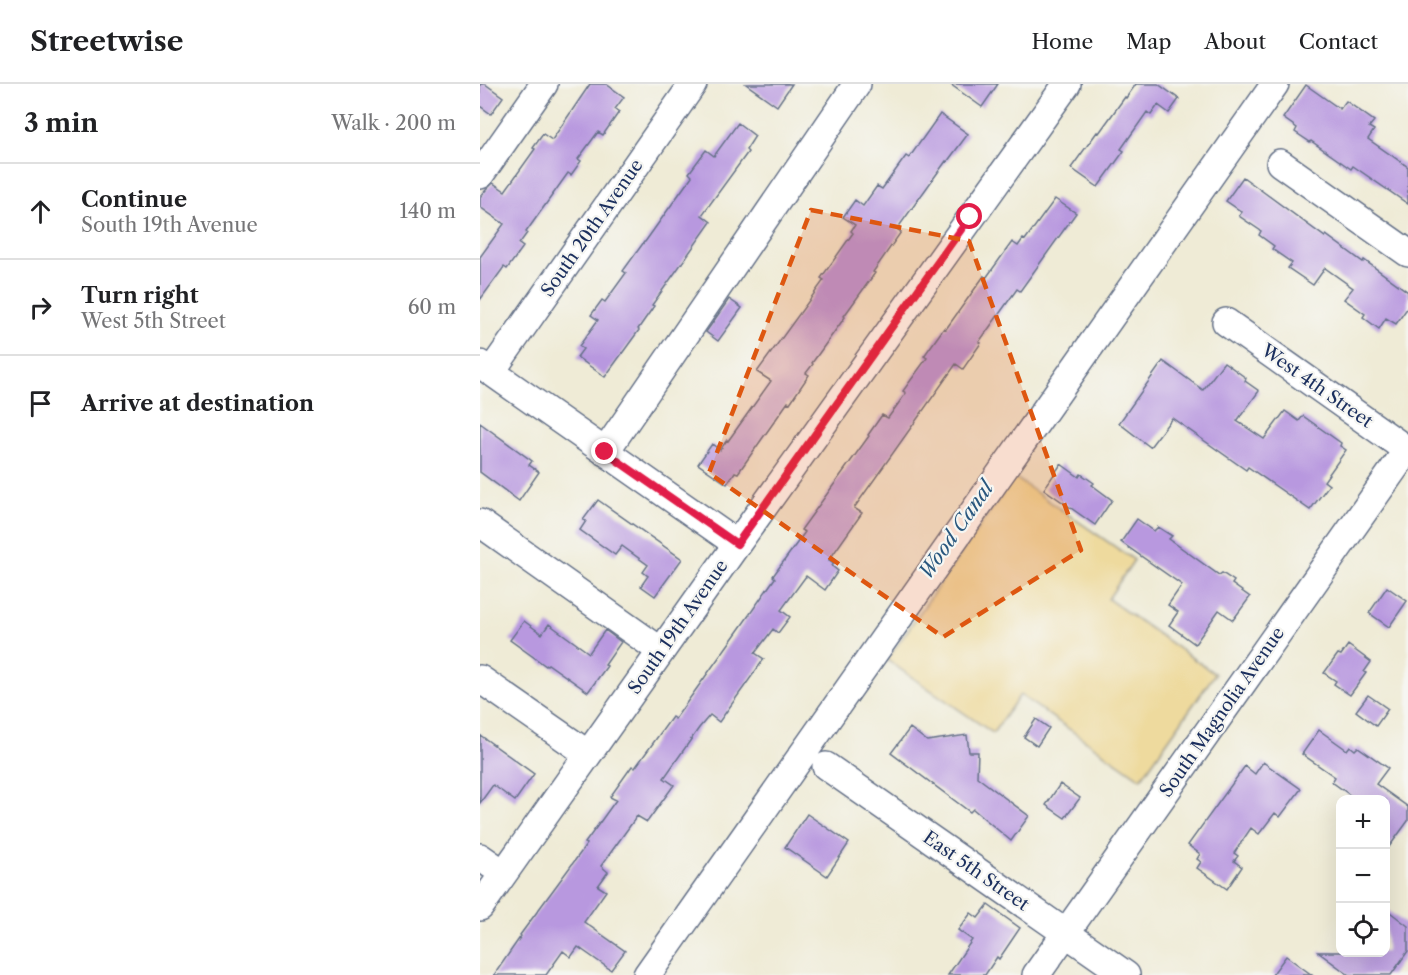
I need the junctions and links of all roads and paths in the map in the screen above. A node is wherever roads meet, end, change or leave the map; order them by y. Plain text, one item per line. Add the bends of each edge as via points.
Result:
1 (544, 84) edge
2 (693, 84) edge
3 (857, 84) edge
4 (1067, 84) edge
5 (1275, 84) edge
6 (1280, 163) dead end
7 (480, 175) edge
8 (1408, 253) edge
9 (1226, 322) dead end
10 (486, 368) edge
11 (1408, 450) edge
12 (605, 452) junction
13 (480, 523) edge
14 (737, 544) junction
15 (661, 651) junction
16 (480, 679) edge
17 (588, 754) junction
18 (826, 766) dead end
19 (480, 857) edge
20 (503, 873) junction
21 (480, 907) edge
22 (1066, 933) junction
23 (647, 975) edge
24 (1036, 975) edge
25 (1126, 975) edge

1 - 7 street
2 - 10 street, South 20th Avenue
3 - 12 street
4 - 14 street, South 19th Avenue
5 - 23 street
6 - 8 street
9 - 11 street, West 4th Street
10 - 12 street
11 - 22 street, South Magnolia Avenue
12 - 14 street
13 - 15 street
14 - 15 street, South 19th Avenue
15 - 17 street, South 19th Avenue
16 - 17 street
17 - 20 street, South 19th Avenue
18 - 22 street, East 5th Street
19 - 20 street
20 - 21 street, South 19th Avenue
22 - 24 street, South Magnolia Avenue
22 - 25 street, East 5th Street

